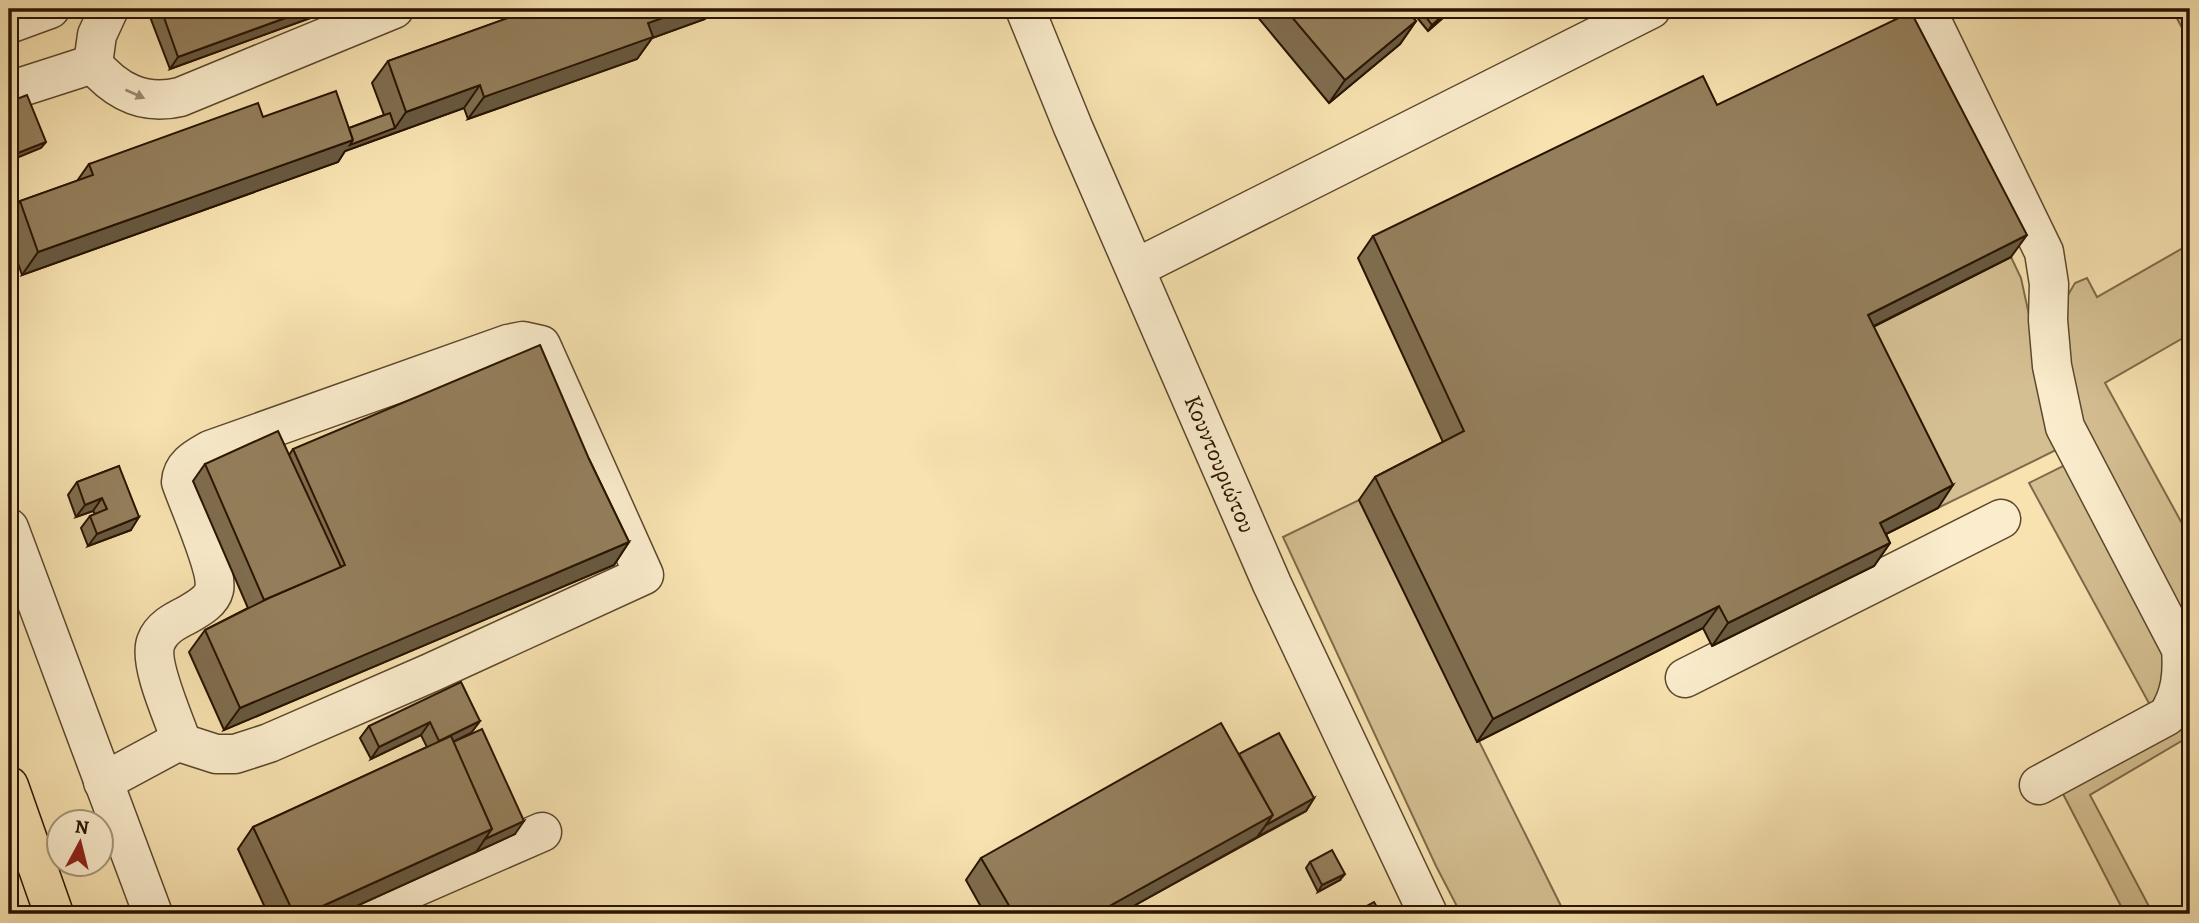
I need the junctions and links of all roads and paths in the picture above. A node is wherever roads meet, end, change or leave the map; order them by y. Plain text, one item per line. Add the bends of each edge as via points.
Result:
1 (50, 9) edge
2 (394, 9) edge
3 (1025, 9) edge
4 (1651, 9) edge
5 (1926, 9) edge
6 (97, 11) edge
7 (9, 24) edge
8 (93, 64) junction
9 (9, 91) edge
10 (1136, 268) junction
11 (2001, 519) dead end
12 (9, 528) edge
13 (1685, 678) dead end
14 (181, 740) junction
15 (103, 782) junction
16 (2039, 785) dead end
17 (9, 786) edge
18 (542, 832) dead end
19 (54, 914) edge
20 (153, 914) edge
21 (354, 914) edge
22 (1428, 914) edge

1 - 7 street
8 -> 2 street via 107,81 142,99 163,101
3 - 10 street, Κουντουριώτου
4 - 10 street
5 - 16 street via 2044,252 2052,366 2065,427 2180,649 2176,703 2167,716
6 - 8 street
8 - 9 street
10 - 22 street, Κουντουριώτου via 1272,584
11 - 13 street
12 - 15 street
14 - 14 street via 154,650 161,633 198,609 214,590 211,565 181,482 187,465 210,450 508,344 541,345 645,575 269,743 235,754 216,754
14 - 15 street
15 - 20 street
17 - 19 highway
18 - 21 street

